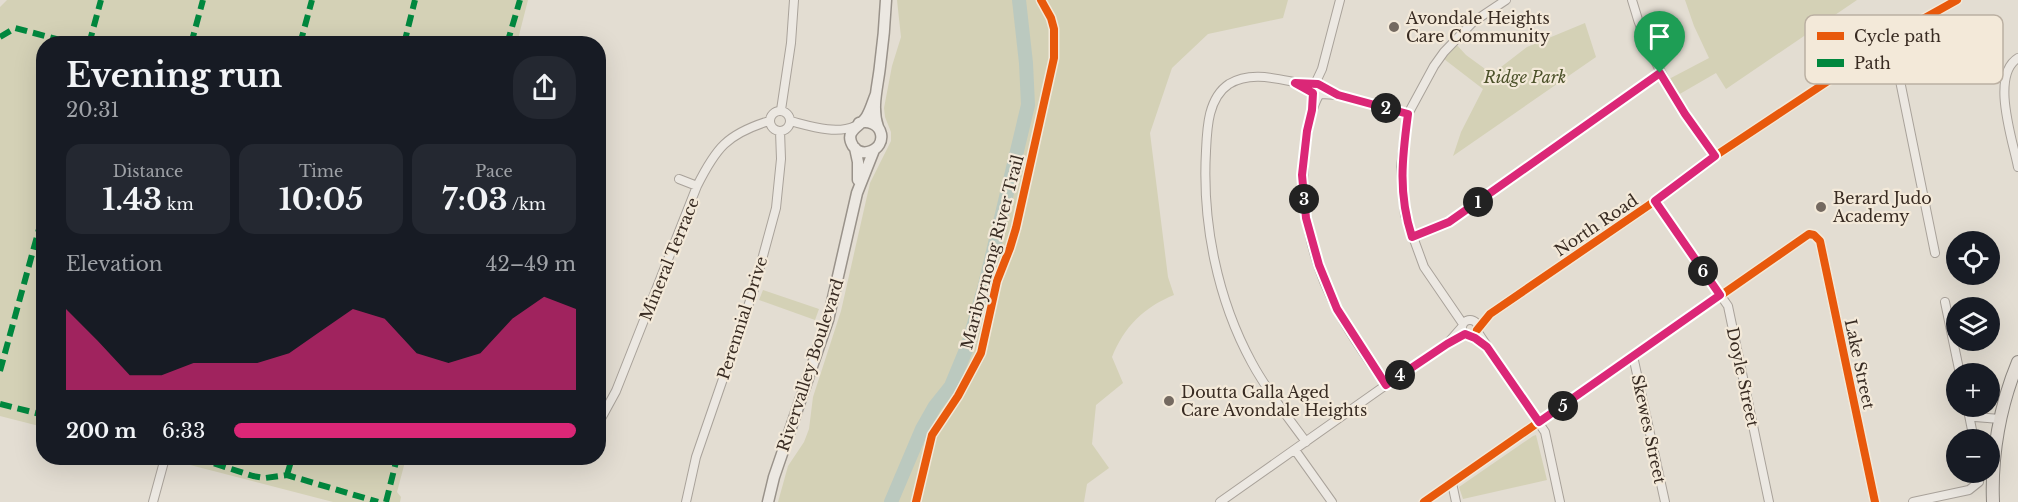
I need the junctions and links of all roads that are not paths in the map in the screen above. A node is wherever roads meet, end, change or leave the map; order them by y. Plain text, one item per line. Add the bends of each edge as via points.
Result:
1 (794, 0) edge
2 (886, 0) edge
3 (1340, 0) edge
4 (1506, 0) edge
5 (1632, 0) edge
6 (1958, 0) edge
7 (1930, 15) edge
8 (2018, 58) edge
9 (1660, 73) junction
10 (1823, 84) edge
11 (1901, 84) edge
12 (1317, 89) junction
13 (876, 94) junction
14 (781, 110) junction
15 (1408, 114) junction
16 (769, 121) junction
17 (790, 121) junction
18 (857, 125) junction
19 (878, 127) junction
20 (820, 128) junction
21 (780, 131) junction
22 (853, 146) junction
23 (874, 150) junction
24 (1715, 156) junction
25 (2018, 168) edge
26 (679, 179) dead end
27 (698, 186) junction
28 (857, 193) junction
29 (1655, 201) junction
30 (1412, 237) junction
31 (1935, 253) dead end
32 (1720, 295) junction
33 (1945, 302) dead end
34 (1469, 328) junction
35 (1633, 356) junction
36 (2018, 362) edge
37 (1958, 363) edge
38 (1386, 385) junction
39 (606, 408) edge
40 (1976, 417) edge
41 (2001, 419) junction
42 (1539, 422) junction
43 (1306, 442) junction
44 (1295, 450) junction
45 (163, 465) edge
46 (1452, 483) junction
47 (1978, 483) edge
48 (153, 502) edge
49 (686, 502) edge
50 (768, 502) edge
51 (1220, 502) edge
52 (1332, 502) edge
53 (1424, 502) edge
54 (1456, 502) edge
55 (1560, 502) edge
56 (1665, 502) edge
57 (1768, 502) edge
58 (1875, 502) edge
59 (1913, 502) edge
60 (1993, 502) edge

1 - 14 street
2 - 13 street
3 - 12 street
4 - 15 street via 1473,22 1444,52
5 - 9 street
6 - 7 street, North Road
8 - 25 street via 2006,74 2004,93
9 - 24 street
9 - 30 street via 1449,222
10 - 24 street, North Road
11 - 31 street
12 - 15 street
12 - 38 street via 1302,175 1306,218 1337,309
12 - 43 street via 1265,77 1247,77 1229,84 1211,111 1205,187 1218,271 1235,326 1269,392
13 - 18 street via 867,116
13 - 19 street
14 - 16 street via 771,114
14 - 17 street
15 - 30 street via 1402,186
16 - 21 street via 772,128
16 - 27 street, Mineral Terrace via 734,135 718,149
17 - 20 street
17 - 21 street
18 - 19 street via 868,122
18 - 20 street via 844,130
18 - 22 street via 851,135
19 - 23 street via 881,137
20 - 22 street via 846,138
21 - 49 street, Perennial Drive via 780,180 773,219 754,289 696,456
22 - 23 street via 863,152
22 - 28 street, Rivervalley Boulevard via 858,169
23 - 28 street, Rivervalley Boulevard
24 - 29 street, North Road
26 - 27 street
27 - 39 street, Mineral Terrace
28 - 50 street, Rivervalley Boulevard via 828,320
29 - 32 street, Doyle Street
29 - 34 street, North Road
30 - 34 street via 1424,267
32 - 35 street
32 - 57 street, Doyle Street via 1728,306 1736,337
32 - 58 street, Lake Street via 1805,236 1814,235 1820,241
33 - 37 street
34 - 38 street, North Road
34 - 42 street via 1487,347
35 - 42 street
35 - 56 street, Skewes Street
36 - 41 main road
38 - 43 street, North Road
40 - 41 street
41 - 60 main road
42 - 46 street
42 - 55 street via 1545,432
43 - 44 street, North Road
44 - 51 street, North Road
44 - 52 street
45 - 48 street
46 - 53 street
46 - 54 street
47 - 59 street via 1970,490

